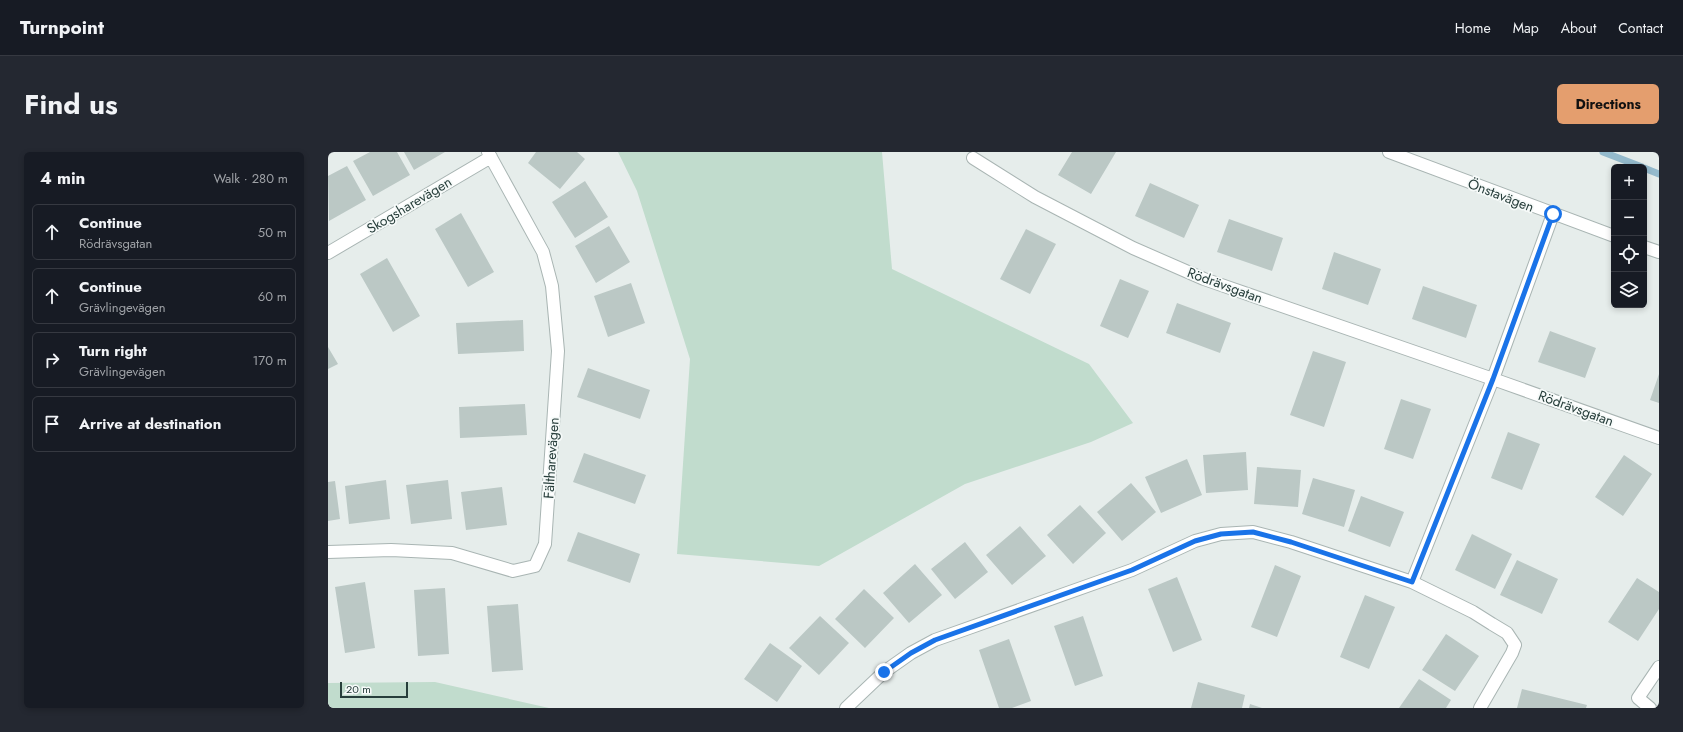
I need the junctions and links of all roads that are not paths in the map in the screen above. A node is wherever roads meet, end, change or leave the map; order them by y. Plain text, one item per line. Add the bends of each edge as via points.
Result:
1 (1389, 152) edge
2 (490, 154) edge
3 (973, 158) dead end
4 (1553, 214) junction
5 (1611, 235) edge
6 (1647, 248) edge
7 (1659, 252) edge
8 (328, 253) edge
9 (1493, 379) junction
10 (1659, 438) edge
11 (328, 552) edge
12 (1412, 582) junction
13 (1659, 667) edge
14 (846, 708) edge
15 (1480, 708) edge
16 (1650, 708) edge

1 - 4 street, Önstavägen
2 - 8 street, Skogsharevägen
2 - 11 street, Fältharevägen via 543,252 552,286 558,351 545,544 535,566 513,571 452,553 391,550
3 - 9 street, Rödrävsgatan via 1035,197 1133,248 1204,279
4 - 5 street, Önstavägen
4 - 9 street
6 - 7 street
9 - 10 street, Rödrävsgatan
9 - 12 street
12 - 14 street via 1253,532 1221,534 1195,541 1132,570 935,640 884,672
12 - 15 street via 1473,612 1507,633 1515,645
13 - 16 street via 1638,698

